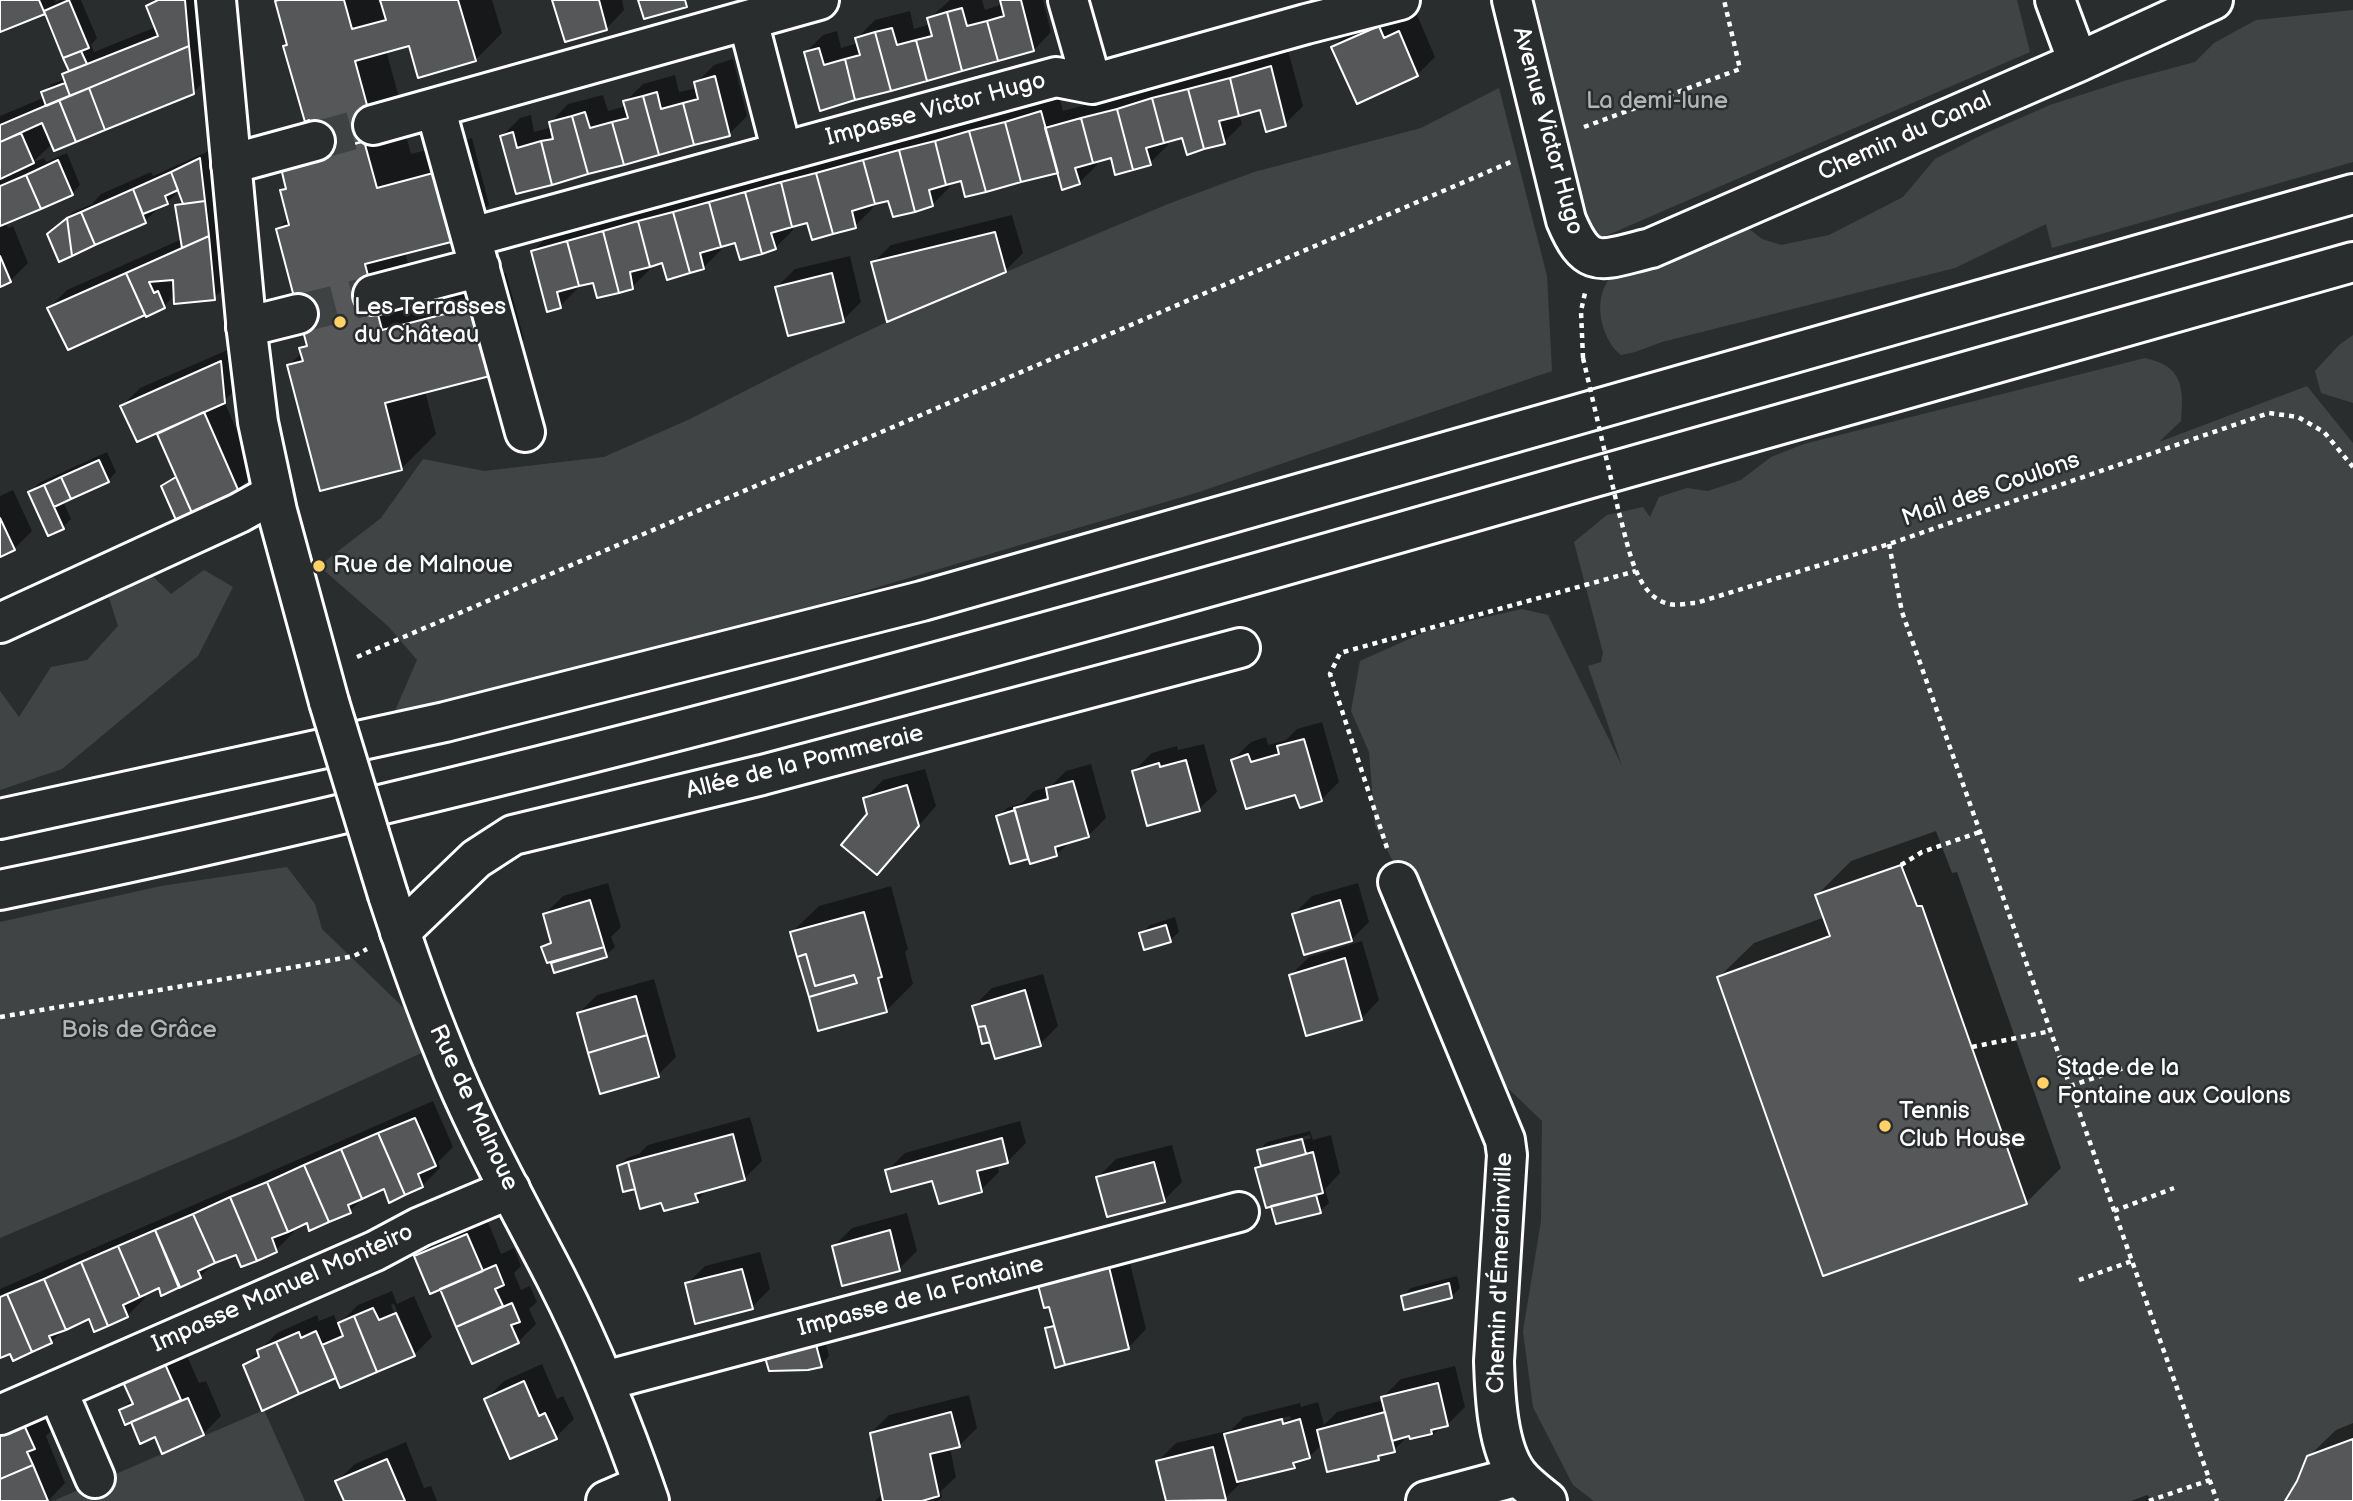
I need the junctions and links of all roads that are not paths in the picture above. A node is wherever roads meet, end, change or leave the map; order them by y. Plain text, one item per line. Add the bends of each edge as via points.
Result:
1 (216, 0) edge
2 (819, 0) edge
3 (1068, 0) edge
4 (1400, 0) edge
5 (1512, 0) edge
6 (2055, 0) edge
7 (2213, 0) edge
8 (752, 36) dead end
9 (2078, 61) junction
10 (1092, 84) junction
11 (373, 125) tunnel mouth
12 (440, 125) dead end
13 (315, 141) tunnel mouth
14 (782, 152) junction
15 (231, 164) junction
16 (2353, 194) edge
17 (476, 252) junction
18 (1591, 257) joint
19 (2353, 262) edge
20 (373, 295) tunnel mouth
21 (298, 314) tunnel mouth
22 (246, 327) junction
23 (525, 432) dead end
24 (273, 494) junction
25 (0, 623) edge
26 (1240, 648) dead end
27 (0, 820) edge
28 (1398, 882) road end
29 (0, 890) edge
30 (400, 932) junction
31 (510, 1189) junction
32 (1239, 1212) dead end
33 (604, 1381) junction
34 (57, 1390) junction
35 (0, 1415) edge
36 (95, 1478) dead end
37 (1533, 1489) edge
38 (646, 1493) edge
39 (606, 1501) edge
40 (1426, 1501) edge

1 - 15 main road, Rue de Malnoue
2 - 11 main road
3 - 10 main road
4 - 10 main road, Impasse Victor Hugo
5 - 18 main road, Avenue Victor Hugo via 1566,220 1576,244
6 - 9 main road
7 - 9 main road, Chemin du Canal
8 - 14 main road
9 - 18 main road, Chemin du Canal via 1651,248 1608,258
10 - 14 main road, Impasse Victor Hugo via 1056,78
12 - 17 main road
13 - 15 main road
14 - 17 main road, Impasse Victor Hugo
15 - 22 main road, Rue de Malnoue
16 - 27 main road via 922,601 445,722
17 - 20 main road, Impasse Victor Hugo
17 - 23 main road
19 - 29 main road via 841,689 469,785
21 - 22 main road
22 - 24 main road, Rue de Malnoue
24 - 25 main road
24 - 30 main road, Rue de Malnoue, bridge via 325,688
26 - 30 main road, Allée de la Pommeraie via 762,775 513,835 476,859
28 - 37 main road, Chemin d'Émerainville via 1504,1140 1507,1155 1495,1394 1511,1464
30 - 31 main road, Rue de Malnoue via 444,1051
31 - 33 main road, Rue de Malnoue
31 - 34 main road, Impasse Manuel Monteiro
32 - 33 main road, Impasse de la Fontaine
33 - 38 main road, Rue de Malnoue
34 - 35 main road, Impasse Manuel Monteiro
34 - 36 main road
37 - 40 main road
38 - 39 main road

